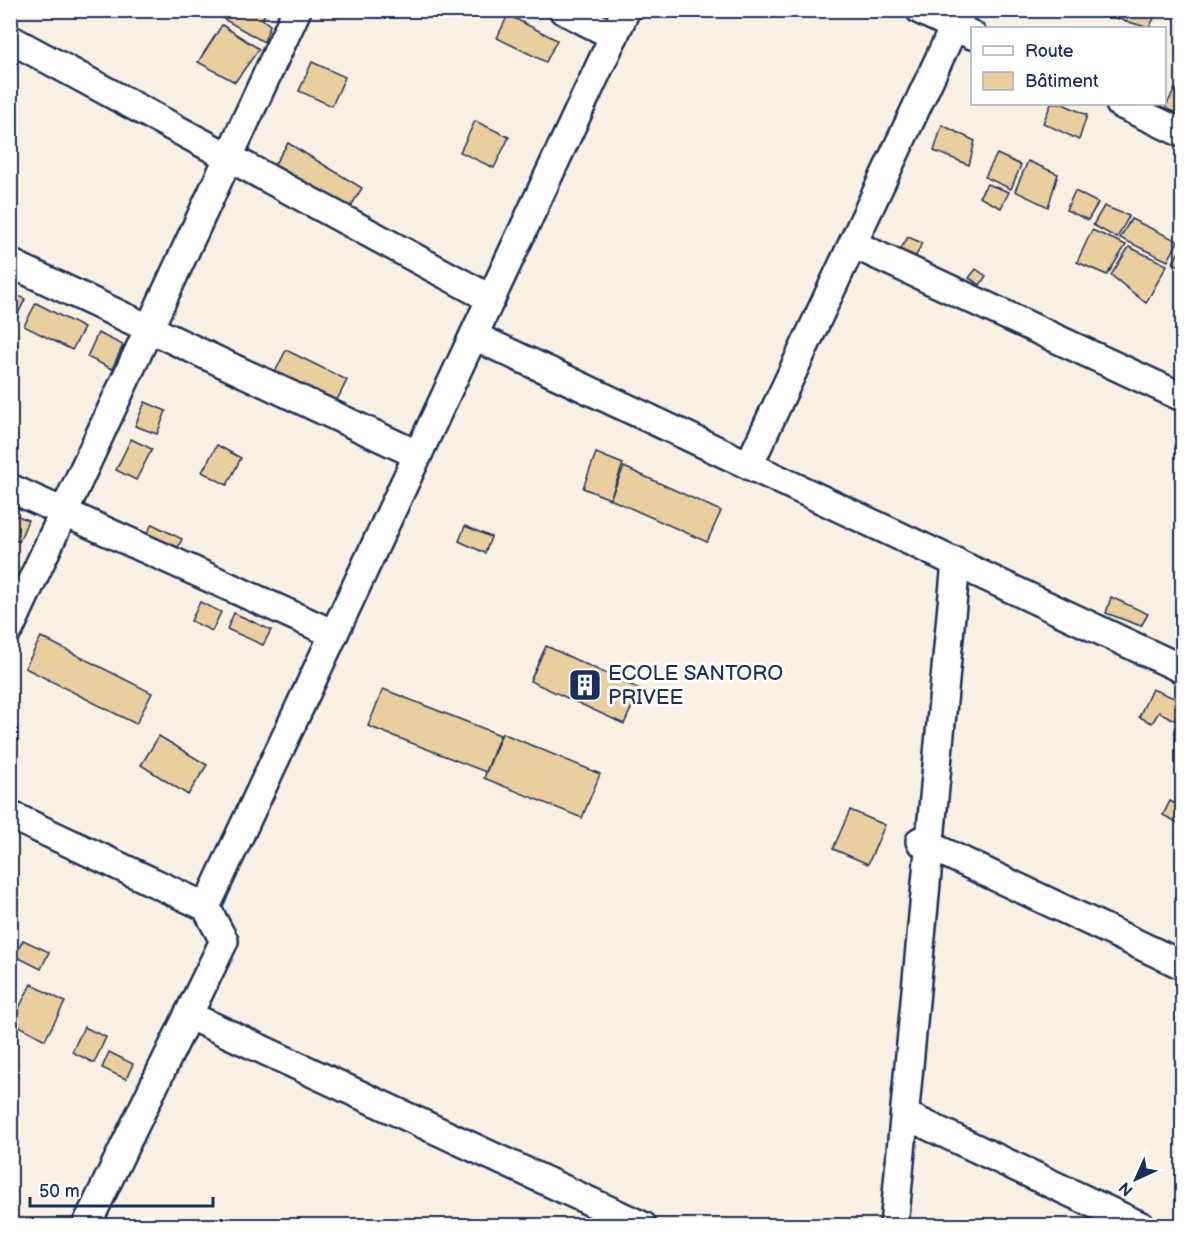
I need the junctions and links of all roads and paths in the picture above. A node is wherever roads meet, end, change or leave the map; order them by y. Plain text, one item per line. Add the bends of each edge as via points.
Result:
1 (297, 10) edge
2 (563, 10) edge
3 (626, 10) edge
4 (920, 10) edge
5 (963, 24) edge
6 (614, 36) junction
7 (10, 39) edge
8 (1122, 105) edge
9 (1182, 133) edge
10 (229, 157) junction
11 (853, 244) junction
12 (10, 263) edge
13 (491, 299) junction
14 (150, 328) junction
15 (474, 336) junction
16 (1182, 397) edge
17 (418, 455) junction
18 (749, 465) junction
19 (10, 488) edge
20 (64, 512) junction
21 (956, 562) junction
22 (10, 628) edge
23 (334, 634) junction
24 (1182, 669) edge
25 (10, 815) edge
26 (925, 844) junction
27 (206, 907) junction
28 (1182, 965) edge
29 (188, 1015) junction
30 (905, 1115) junction
31 (86, 1226) edge
32 (642, 1226) edge
33 (894, 1226) edge
34 (1141, 1226) edge

1 - 10 street
2 - 6 street
3 - 6 street
4 - 5 street
5 - 11 street
6 - 13 street
7 - 10 street
8 - 9 street
10 - 13 street
10 - 14 street
11 - 16 street
11 - 18 street
12 - 14 street
13 - 15 street
14 - 17 street
14 - 20 street
15 - 17 street
15 - 18 street
17 - 23 street
18 - 21 street
19 - 20 street
20 - 22 street
20 - 23 street
21 - 24 street
21 - 26 street
23 - 27 street
25 - 27 street
26 - 28 street
26 - 30 street
27 - 29 street via 224,941
29 - 31 street
29 - 32 street
30 - 33 street
30 - 34 street

